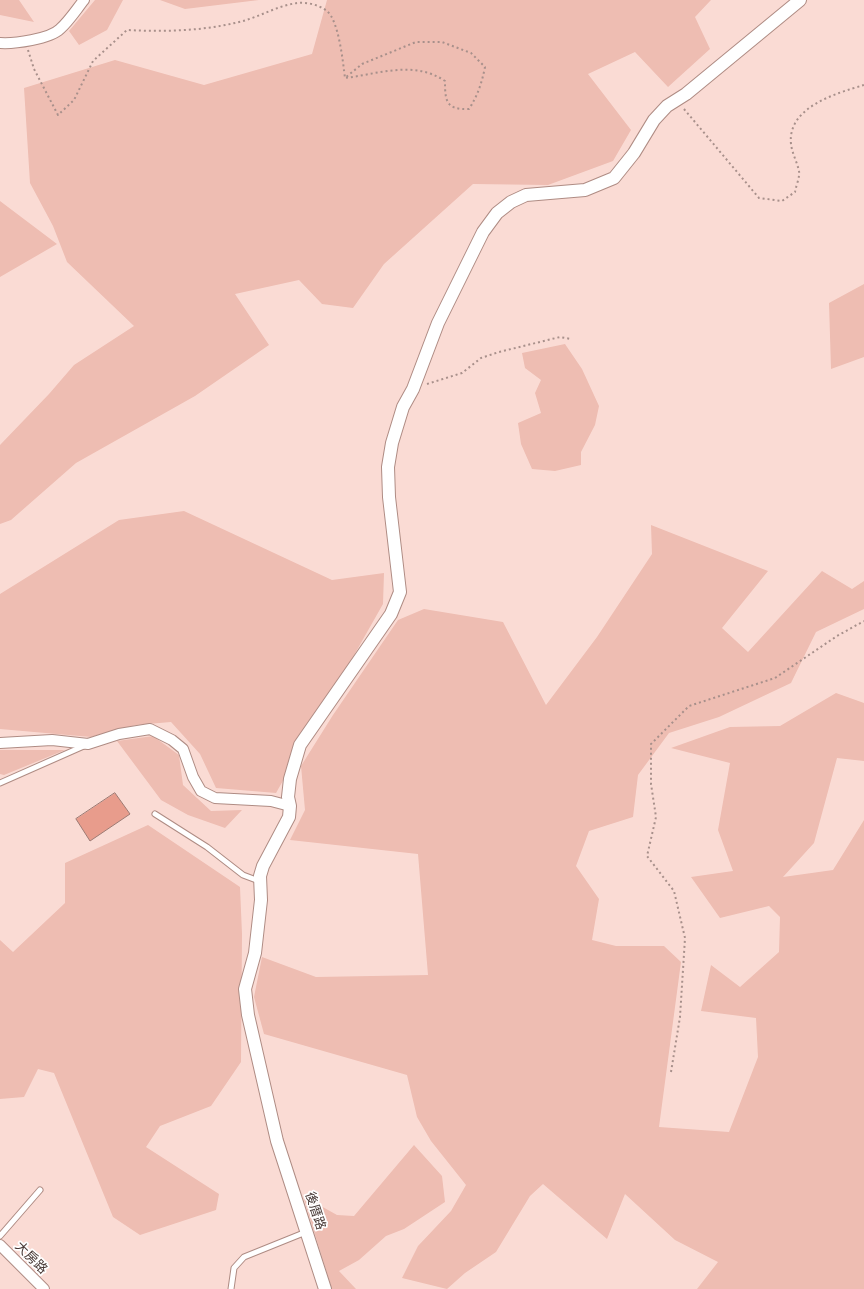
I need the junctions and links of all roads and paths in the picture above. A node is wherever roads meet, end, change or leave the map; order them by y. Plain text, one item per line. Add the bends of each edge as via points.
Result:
1 (84, 0) edge
2 (800, 0) edge
3 (25, 41) junction
4 (0, 43) edge
5 (345, 78) junction
6 (864, 85) edge
7 (676, 100) junction
8 (571, 339) dead end
9 (413, 388) junction
10 (864, 621) edge
11 (0, 743) edge
12 (88, 744) junction
13 (0, 783) edge
14 (290, 806) junction
15 (155, 814) dead end
16 (260, 882) junction
17 (672, 1072) dead end
18 (40, 1190) dead end
19 (307, 1232) junction
20 (0, 1236) edge
21 (0, 1245) edge
22 (44, 1289) edge
23 (231, 1289) edge
24 (325, 1289) edge

1 - 3 street via 59,30
2 - 7 street, 後厝路
3 - 4 street
3 - 5 path via 34,69 58,115 74,100 93,60 127,30 215,28 298,3 313,4 328,12 335,27 340,40
5 - 5 path via 390,71 425,72 445,81 446,99 451,106 457,110 469,109 482,84 484,66 471,53 442,42 416,42 362,64
6 - 7 path via 836,94 809,107 795,124 791,144 799,172 795,192 782,201 759,198
7 - 9 street, 後厝路 via 654,120 634,153 614,178 585,190 526,195 497,213 483,232 438,323
8 - 9 path via 560,337 499,352 481,358 462,372
9 - 14 street, 後厝路 via 402,406 388,467 400,592 391,614 300,745 290,779
10 - 17 path via 775,678 689,706 650,744 651,784 656,817 647,856 674,891 685,938 680,1018
11 - 12 street via 52,740
12 - 13 lane
12 - 14 street via 119,734 150,729 183,749 193,778 202,791 214,798 271,801
14 - 16 street, 後厝路 via 289,817 263,866
15 - 16 lane via 207,847 243,875
16 - 19 street, 後厝路 via 255,953 246,989 248,1015 277,1141
18 - 20 lane
19 - 23 lane via 244,1257 234,1268
19 - 24 street, 後厝路
21 - 22 street, 大房路

